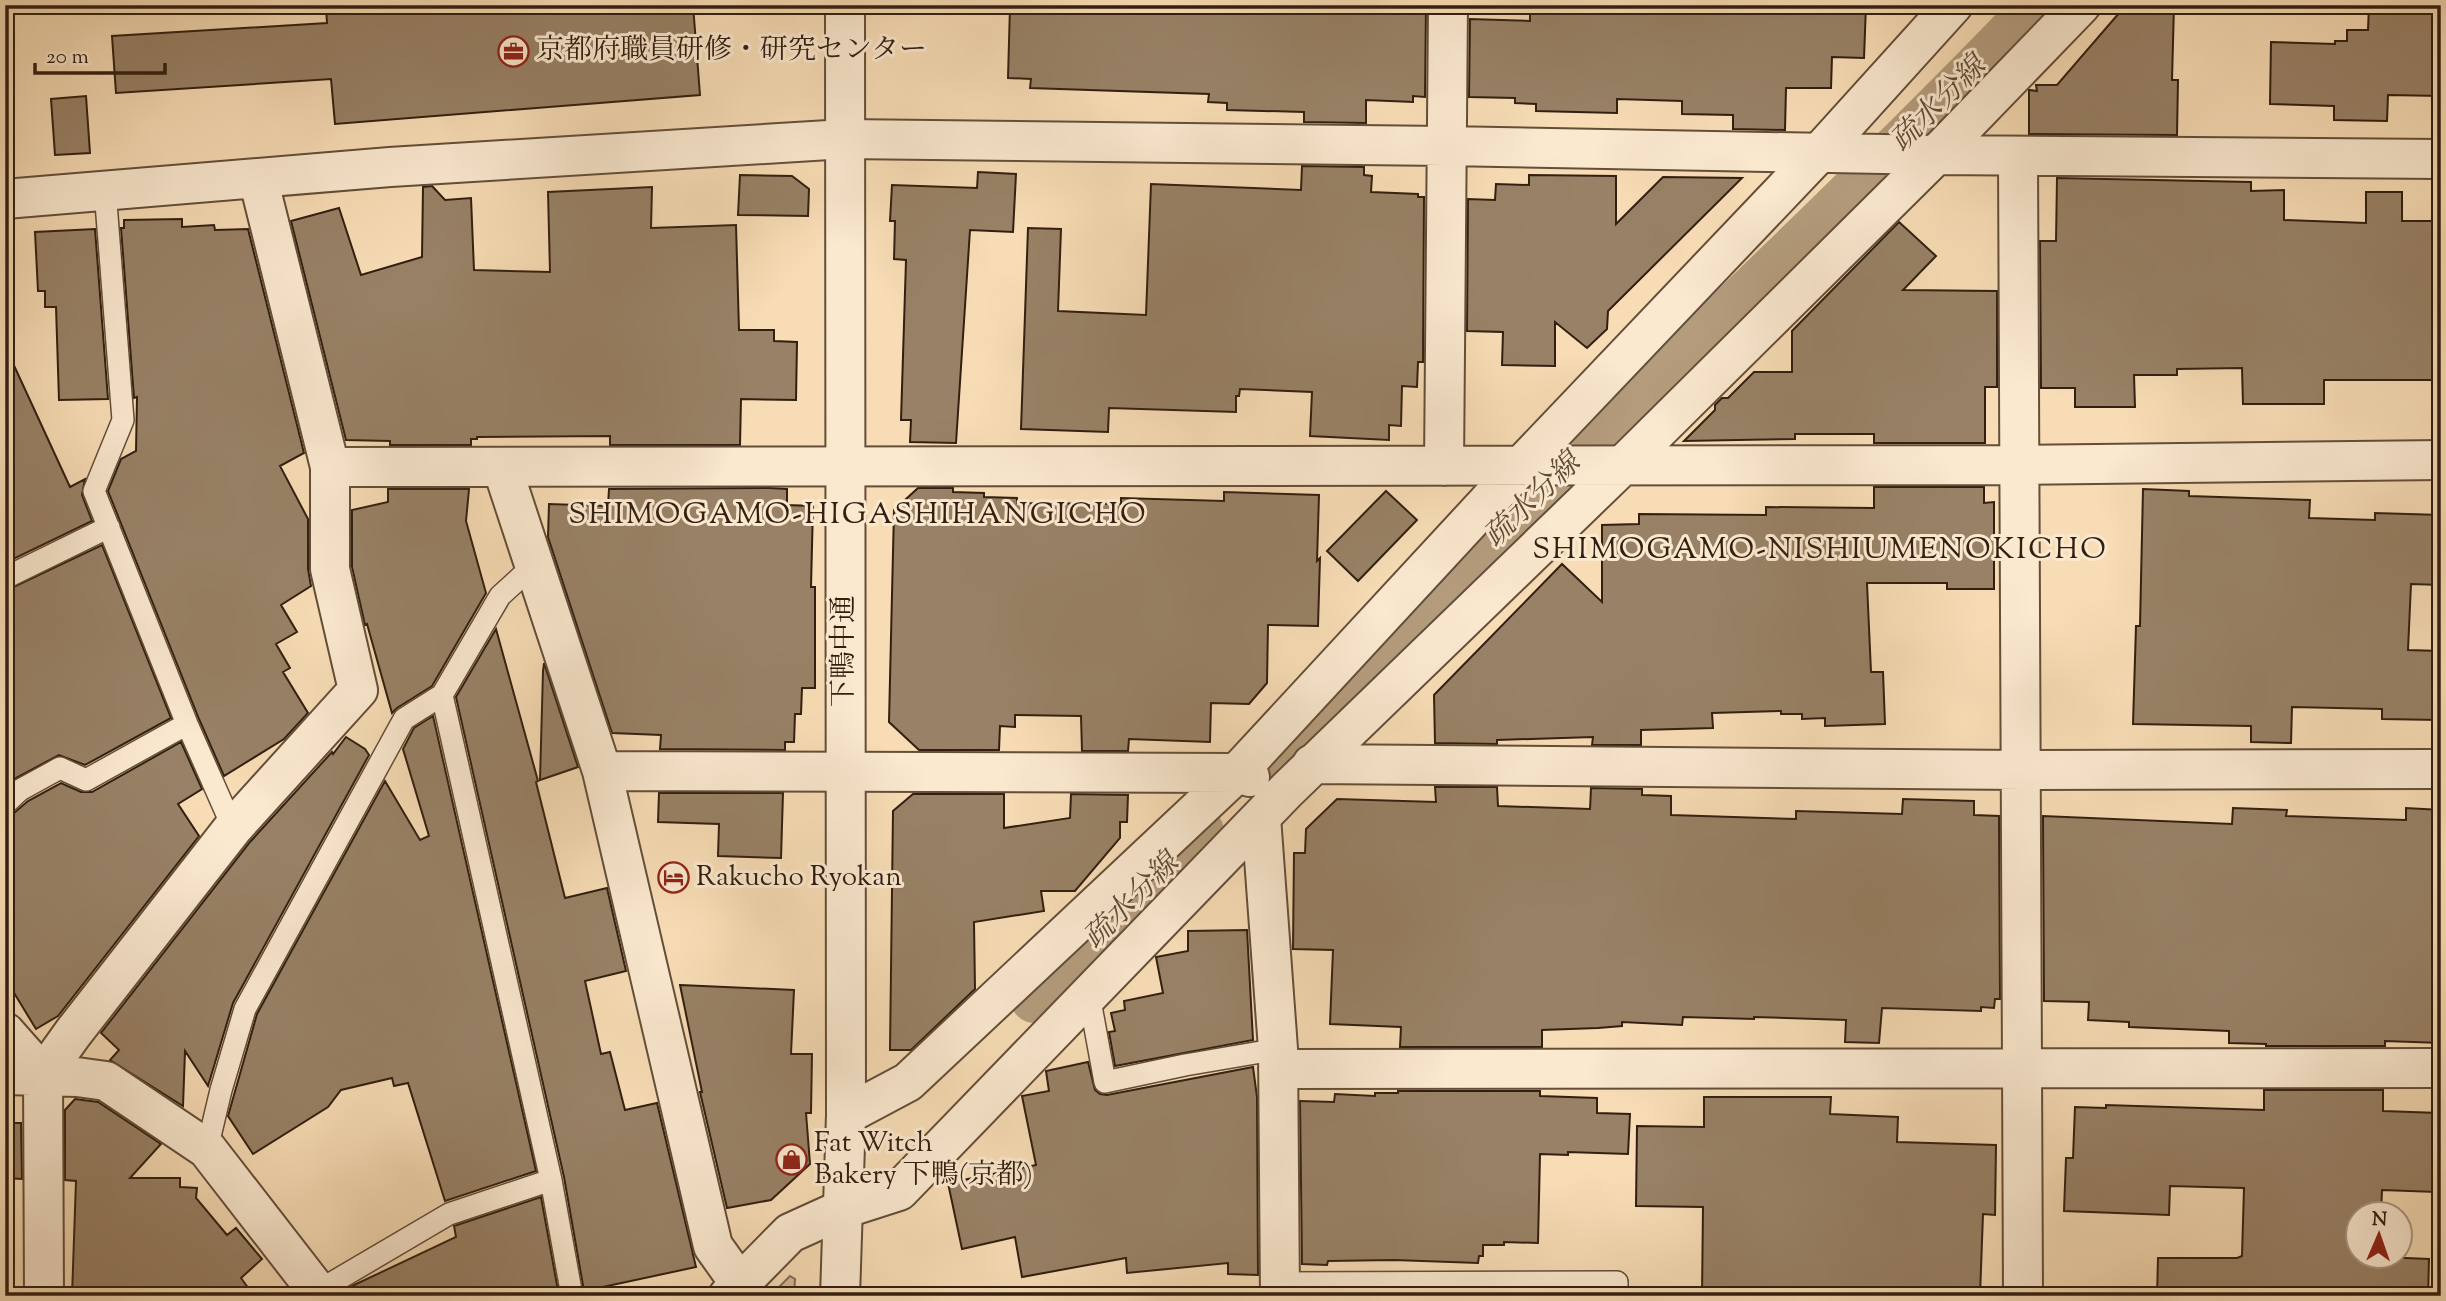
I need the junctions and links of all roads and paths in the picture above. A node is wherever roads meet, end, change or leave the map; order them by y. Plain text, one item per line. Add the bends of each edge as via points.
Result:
1 (845, 5) edge
2 (1448, 5) edge
3 (1953, 5) edge
4 (2081, 5) edge
5 (845, 139) junction
6 (1446, 146) junction
7 (1820, 152) junction
8 (1937, 155) junction
9 (2018, 156) junction
10 (2441, 159) edge
11 (258, 178) junction
12 (105, 190) junction
13 (5, 200) edge
14 (2441, 460) edge
15 (2020, 465) junction
16 (1444, 466) junction
17 (1521, 466) junction
18 (1622, 466) junction
19 (330, 467) junction
20 (502, 467) junction
21 (845, 467) junction
22 (109, 527) junction
23 (534, 565) junction
24 (5, 578) edge
25 (442, 695) junction
26 (187, 724) junction
27 (2441, 769) edge
28 (2021, 770) junction
29 (602, 771) junction
30 (845, 772) junction
31 (1237, 773) junction
32 (1300, 777) junction
33 (5, 804) edge
34 (1261, 817) junction
35 (233, 828) junction
36 (1089, 995) junction
37 (5, 1032) edge
38 (1278, 1059) junction
39 (2441, 1068) edge
40 (2022, 1069) junction
41 (5, 1075) edge
42 (43, 1075) junction
43 (846, 1115) junction
44 (207, 1149) junction
45 (551, 1180) junction
46 (843, 1209) junction
47 (1280, 1289) edge
48 (734, 1290) edge
49 (320, 1294) edge
50 (44, 1296) edge
51 (572, 1296) edge
52 (840, 1296) edge
53 (1617, 1296) edge
54 (2023, 1296) edge

1 - 5 street, 下鴨中通
2 - 6 street
3 - 7 street
4 - 8 street
5 - 6 street
5 - 11 street
5 - 21 street, 下鴨中通
6 - 7 street
6 - 16 street
7 - 8 street
7 - 17 street
8 - 9 street
8 - 18 street
9 - 10 street
9 - 15 street
11 - 12 street
11 - 19 street
12 - 13 street
12 - 22 lane via 123,420 94,491
14 - 15 street
15 - 18 street
15 - 28 street
16 - 17 street
16 - 21 street
17 - 18 street
17 - 31 street
18 - 32 street
19 - 20 street
19 - 35 street via 330,569 358,690
20 - 21 street
20 - 23 street
21 - 30 street, 下鴨中通
22 - 24 lane
22 - 26 lane
23 - 25 lane via 500,596
23 - 29 street
25 - 44 lane via 404,719 245,1009
25 - 45 lane
26 - 33 lane via 86,780 60,768
26 - 35 lane
27 - 28 street
28 - 32 street
28 - 40 street
29 - 30 street
29 - 48 street via 713,1246
30 - 31 street
30 - 43 street, 下鴨中通
31 - 32 street
31 - 43 street via 908,1082
32 - 34 street
34 - 36 street
34 - 38 street
35 - 42 street
36 - 38 lane via 1105,1083 1185,1065
36 - 46 street via 899,1191
37 - 42 street
38 - 40 street
38 - 47 street
39 - 40 street
40 - 54 street
41 - 42 street
42 - 44 street via 106,1081
42 - 50 street
43 - 46 street, 下鴨中通
44 - 49 street
45 - 49 lane via 449,1214
45 - 51 lane
46 - 48 street via 790,1233
46 - 52 street, 下鴨中通
47 - 53 lane via 1617,1282

